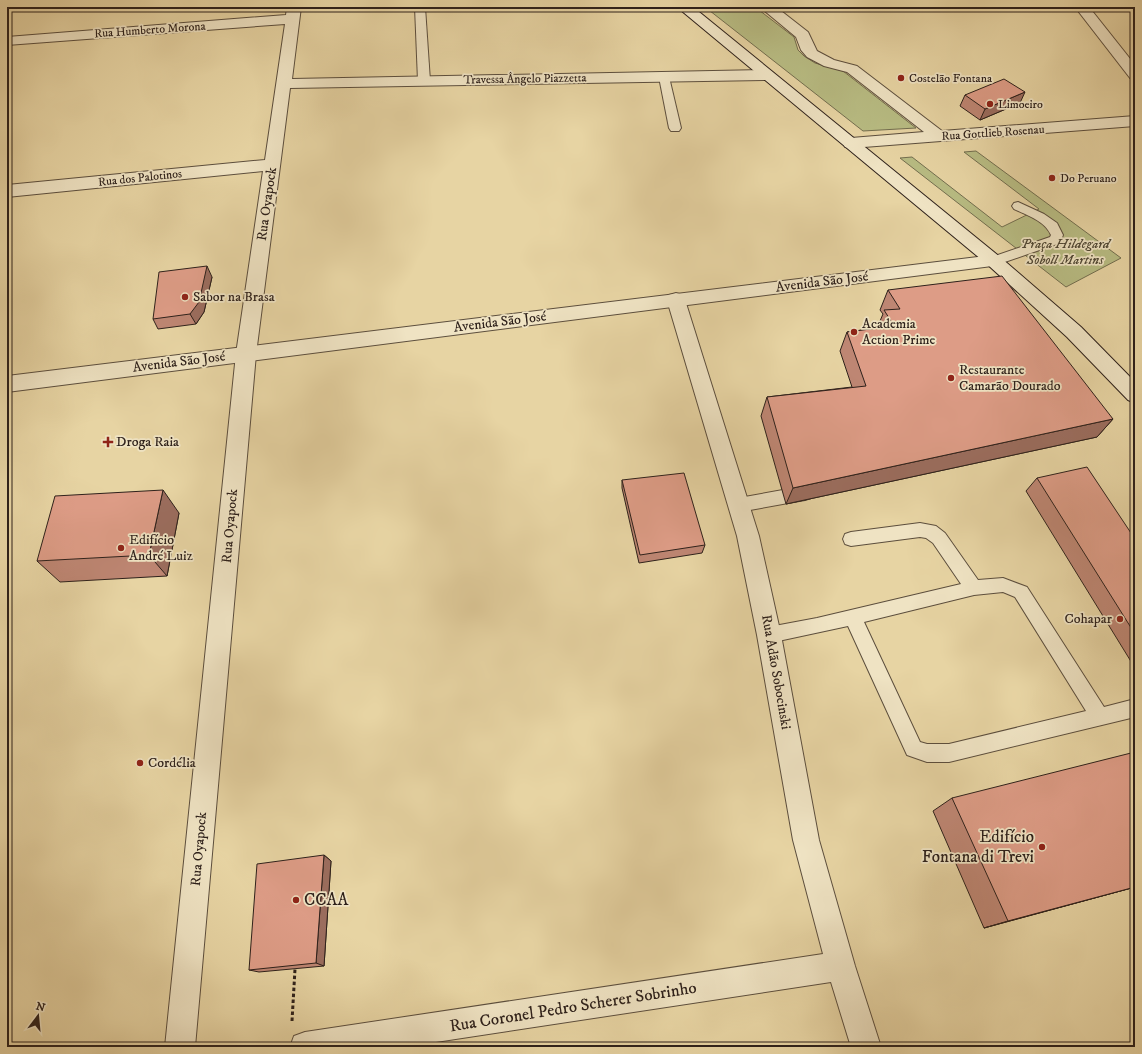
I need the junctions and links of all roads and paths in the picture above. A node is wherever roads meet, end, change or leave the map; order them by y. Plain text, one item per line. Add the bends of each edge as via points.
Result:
1 (420, 7) edge
2 (684, 7) edge
3 (767, 7) edge
4 (1082, 7) edge
5 (294, 13) edge
6 (7, 41) edge
7 (1135, 74) edge
8 (767, 75) junction
9 (664, 77) junction
10 (424, 81) junction
11 (284, 84) junction
12 (1135, 121) edge
13 (675, 128) dead end
14 (940, 137) junction
15 (851, 144) junction
16 (272, 165) junction
17 (7, 191) edge
18 (1018, 206) dead end
19 (994, 261) junction
20 (676, 300) junction
21 (246, 354) junction
22 (7, 384) edge
23 (1135, 395) edge
24 (823, 488) edge
25 (739, 505) junction
26 (851, 539) dead end
27 (974, 588) junction
28 (853, 618) junction
29 (769, 635) junction
30 (1135, 708) edge
31 (1100, 718) junction
32 (841, 966) junction
33 (296, 969) edge
34 (298, 1035) edge
35 (180, 1047) edge
36 (866, 1047) edge

1 - 10 lane
2 - 8 street
3 - 14 street via 804,35 808,50 812,54 829,63 852,69
4 - 7 street
5 - 6 street, Rua Humberto Morona
5 - 11 street, Rua Oyapock
8 - 9 street, Travessa Ângelo Piazzetta
8 - 15 street
9 - 10 street, Travessa Ângelo Piazzetta
9 - 13 lane
10 - 11 street, Travessa Ângelo Piazzetta
11 - 16 street, Rua Oyapock
12 - 14 street, Rua Gottlieb Rosenau
14 - 15 street, Rua Gottlieb Rosenau
15 - 19 street
16 - 17 street, Rua dos Palotinos
16 - 21 street, Rua Oyapock
18 - 19 lane via 1053,226 1057,235 1055,240
19 - 20 street, Avenida São José
19 - 23 street via 1074,332
20 - 21 street, Avenida São José
20 - 25 street, Rua Adão Sobocinski
21 - 22 street, Avenida São José
21 - 35 street, Rua Oyapock
24 - 25 lane
25 - 29 street, Rua Adão Sobocinski via 758,577
26 - 27 lane via 920,530 930,531 939,538
27 - 28 lane
27 - 31 lane via 1003,585 1021,592
28 - 29 lane
28 - 31 lane via 914,749 927,753 949,753
29 - 32 street, Rua Adão Sobocinski via 806,840
30 - 31 lane
32 - 34 street, Rua Coronel Pedro Scherer Sobrinho
32 - 36 street, Rua Adão Sobocinski
33 - 34 path

